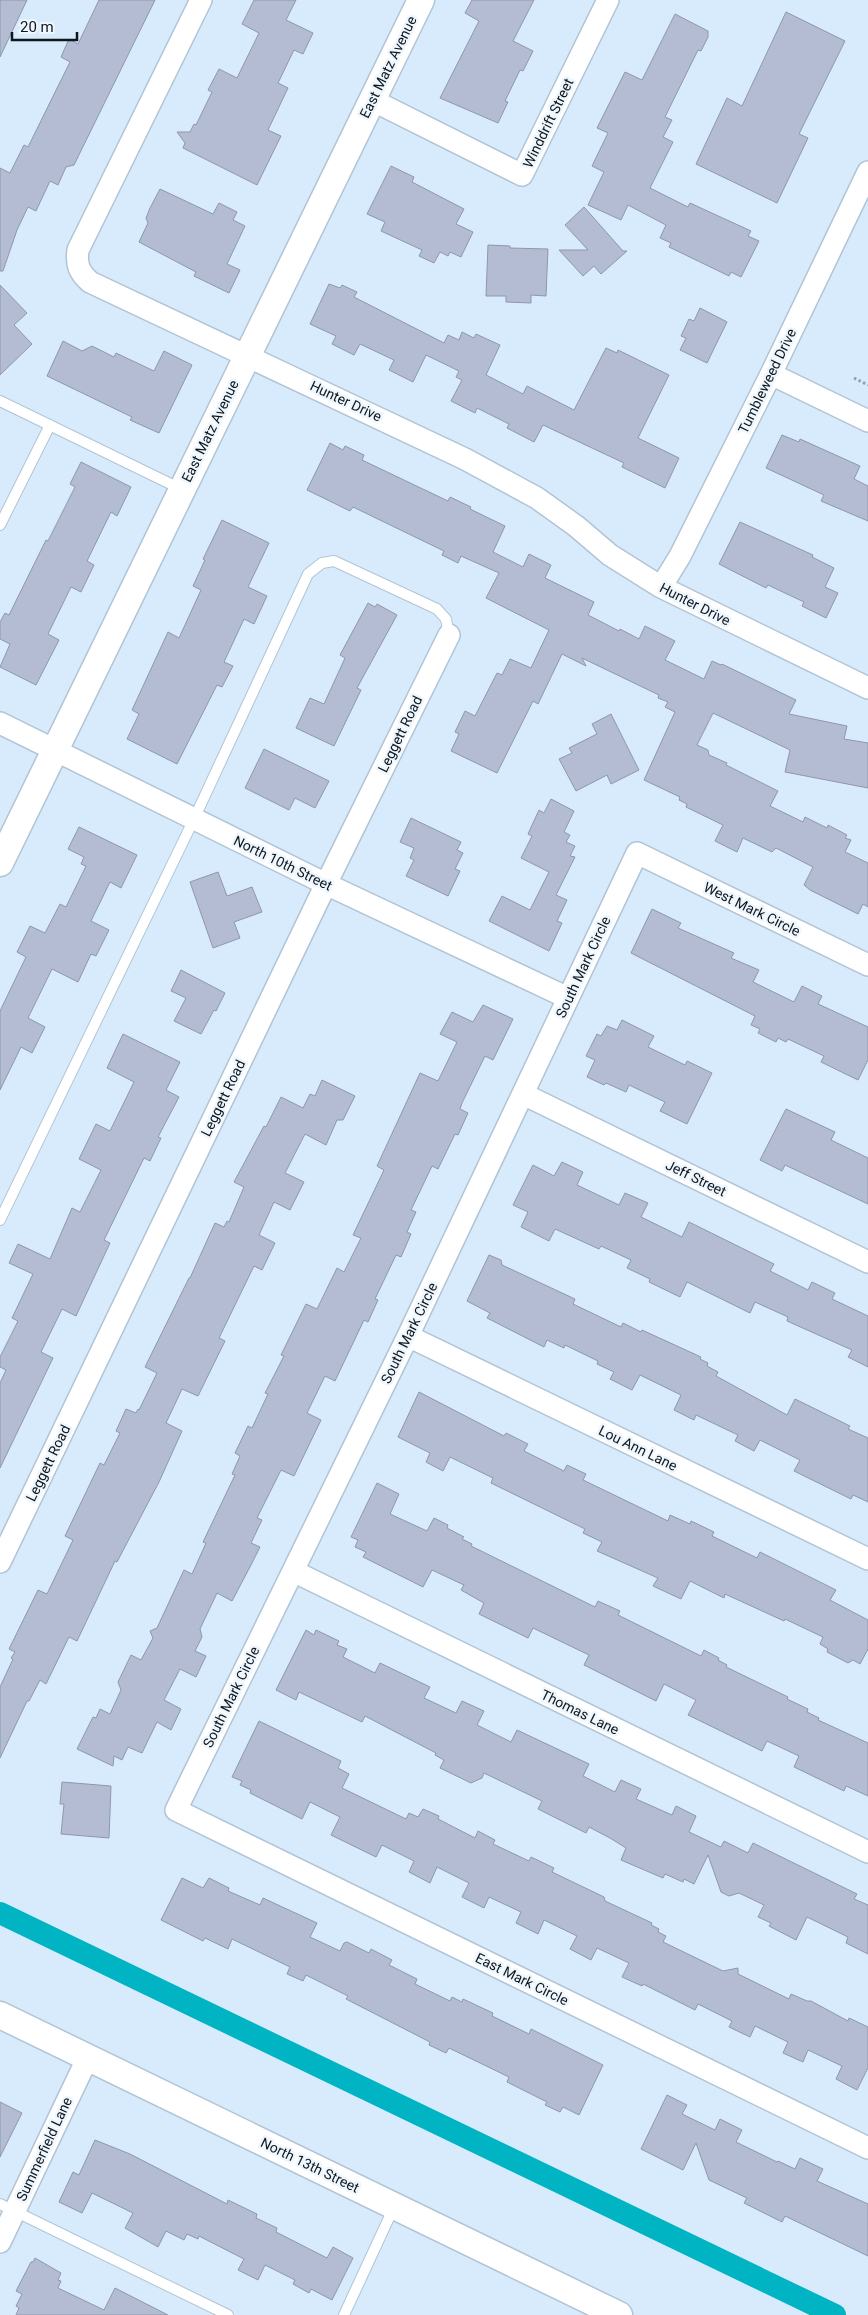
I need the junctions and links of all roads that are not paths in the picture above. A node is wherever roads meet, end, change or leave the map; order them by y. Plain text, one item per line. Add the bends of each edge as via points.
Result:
1 (201, 0) edge
2 (421, 0) edge
3 (608, 0) edge
4 (372, 100) junction
5 (868, 172) edge
6 (247, 354) junction
7 (771, 374) junction
8 (0, 401) edge
9 (868, 421) edge
10 (50, 425) junction
11 (182, 489) junction
12 (0, 525) edge
13 (661, 587) junction
14 (449, 635) joint
15 (868, 688) edge
16 (0, 723) edge
17 (55, 750) junction
18 (194, 819) junction
19 (637, 853) joint
20 (0, 863) edge
21 (326, 884) junction
22 (868, 965) edge
23 (568, 998) junction
24 (523, 1094) junction
25 (0, 1220) edge
26 (868, 1262) edge
27 (408, 1336) junction
28 (868, 1559) edge
29 (0, 1562) edge
30 (293, 1571) junction
31 (176, 1810) joint
32 (868, 1852) edge
33 (0, 2015) edge
34 (88, 2057) junction
35 (868, 2148) edge
36 (394, 2206) junction
37 (7, 2208) edge
38 (0, 2242) edge
39 (228, 2315) edge
40 (344, 2315) edge
41 (619, 2315) edge

1 - 6 street, Hunter Drive via 78,250 77,262 80,273 90,282
2 - 4 street, East Matz Avenue
3 - 4 street, Winddrift Street via 522,176
4 - 6 street, East Matz Avenue
5 - 7 street, Tumbleweed Drive
6 - 11 street, East Matz Avenue
6 - 13 street, Hunter Drive via 465,459 537,498 610,555
7 - 9 street
7 - 13 street, Tumbleweed Drive via 680,556
8 - 10 lane
10 - 11 lane
10 - 12 lane
11 - 17 street, East Matz Avenue
13 - 15 street, Hunter Drive
14 - 18 lane via 446,619 437,609 334,561 322,563 308,574
14 - 21 street, Leggett Road
16 - 17 street, North 10th Street
17 - 18 street, North 10th Street
17 - 20 street, East Matz Avenue
18 - 21 street, North 10th Street
18 - 25 lane
19 - 22 street, West Mark Circle
19 - 23 street, South Mark Circle
21 - 23 street, North 10th Street
21 - 29 street, Leggett Road
23 - 24 street, South Mark Circle
24 - 26 street, Jeff Street
24 - 27 street, South Mark Circle
27 - 28 street, Lou Ann Lane
27 - 30 street, South Mark Circle
30 - 31 street, South Mark Circle
30 - 32 street, Thomas Lane
31 - 35 street, East Mark Circle
33 - 34 street, North 13th Street
34 - 36 street, North 13th Street
34 - 37 street, Summerfield Lane
36 - 40 lane
36 - 41 street, North 13th Street
37 - 38 street, Summerfield Lane
37 - 39 lane

